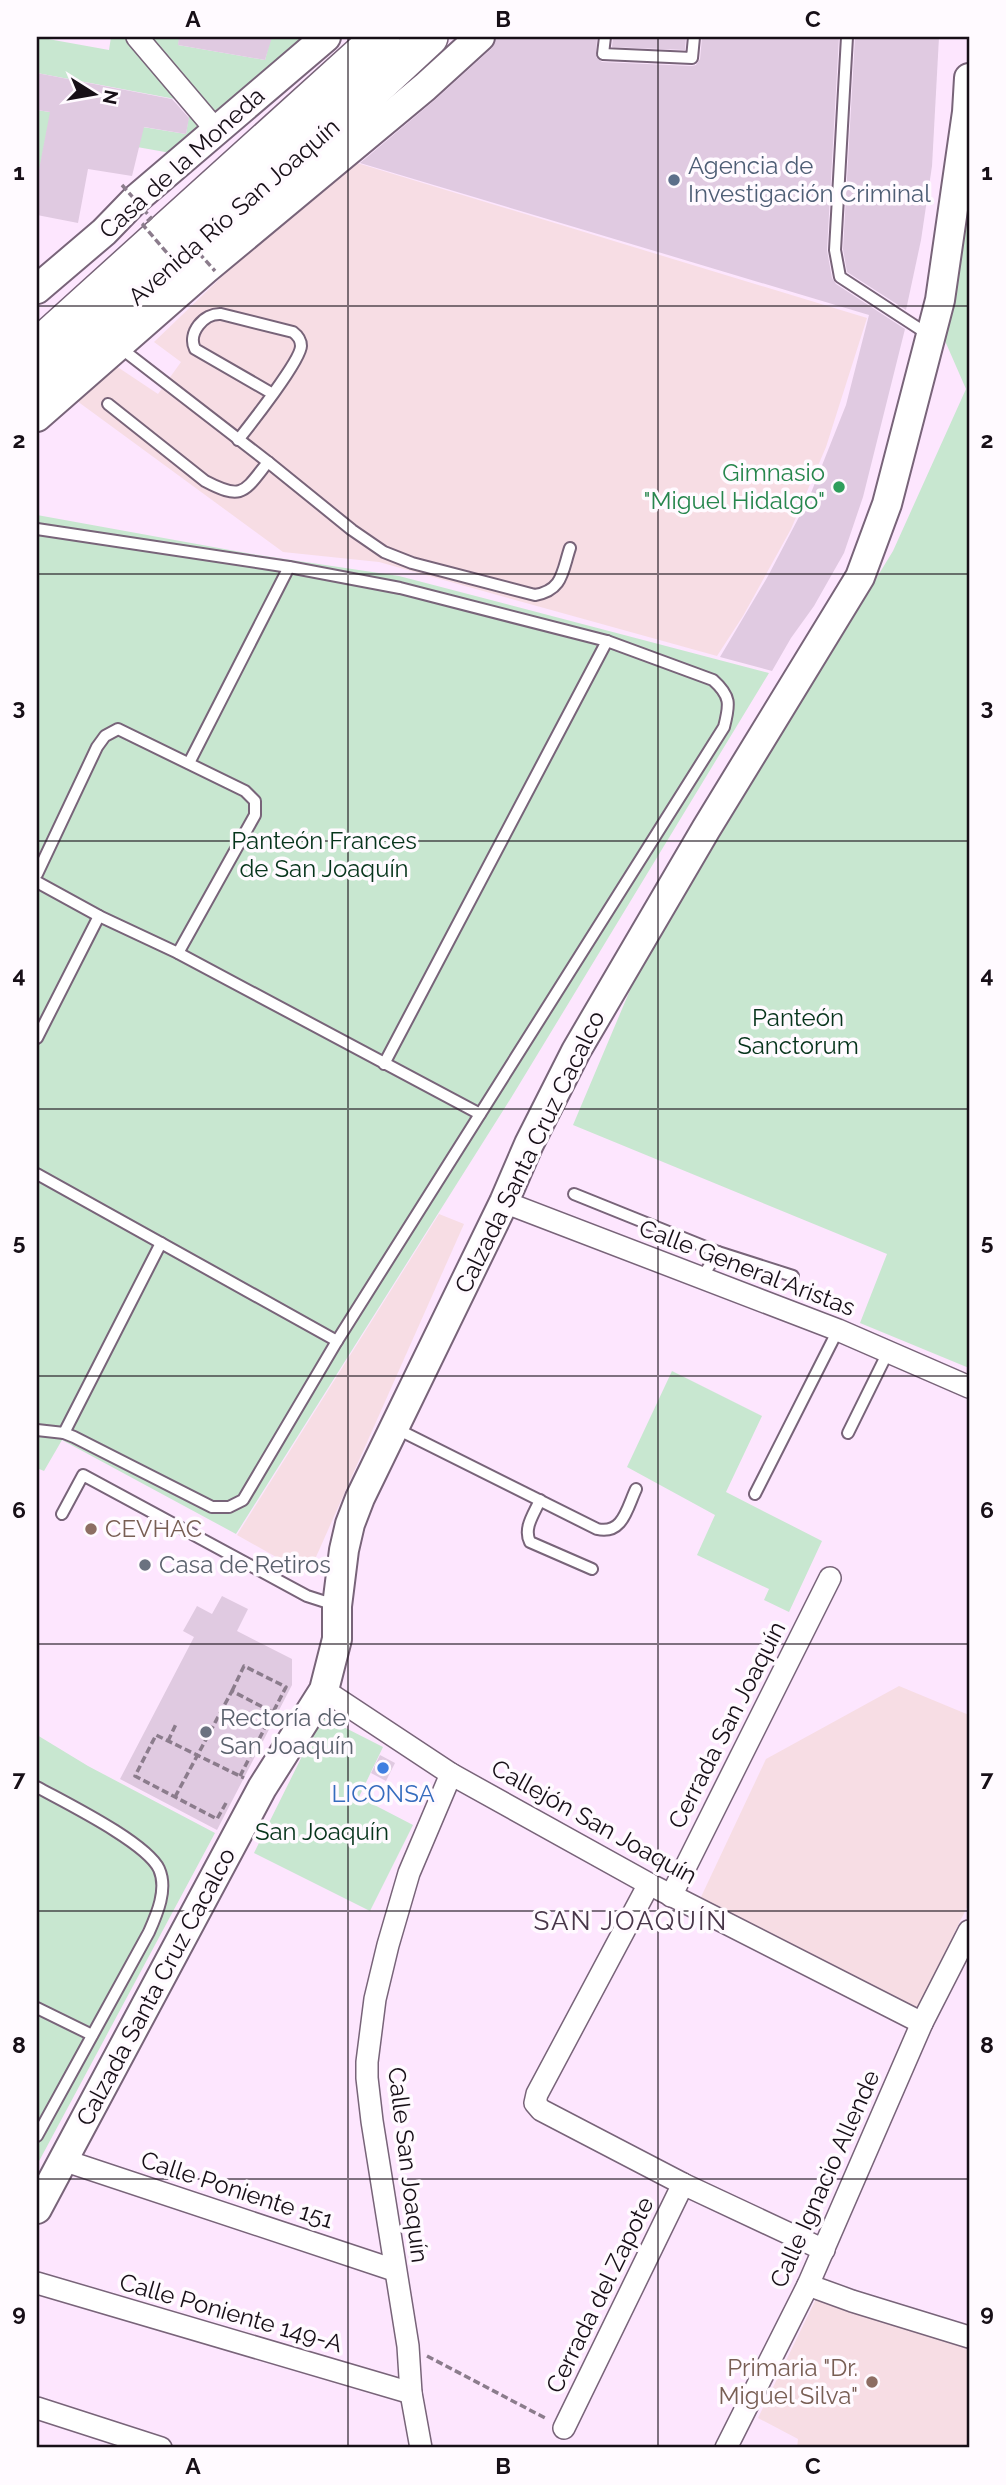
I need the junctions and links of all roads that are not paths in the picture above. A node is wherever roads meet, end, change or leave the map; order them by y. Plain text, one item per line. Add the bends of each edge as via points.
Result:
1 (137, 37) edge
2 (326, 37) edge
3 (381, 37) edge
4 (429, 37) edge
5 (480, 37) edge
6 (605, 37) edge
7 (694, 37) edge
8 (847, 37) edge
9 (969, 78) edge
10 (216, 130) junction
11 (37, 289) edge
12 (931, 336) junction
13 (118, 346) junction
14 (37, 348) edge
15 (37, 385) edge
16 (273, 394) junction
17 (108, 404) dead end
18 (37, 417) edge
19 (239, 440) junction
20 (268, 462) junction
21 (37, 529) edge
22 (570, 548) dead end
23 (289, 567) junction
24 (607, 641) junction
25 (189, 763) junction
26 (37, 874) edge
27 (37, 882) edge
28 (99, 916) junction
29 (178, 953) junction
30 (37, 1038) edge
31 (384, 1064) junction
32 (480, 1114) junction
33 (37, 1174) edge
34 (574, 1194) dead end
35 (504, 1202) junction
36 (162, 1243) junction
37 (718, 1252) junction
38 (793, 1276) dead end
39 (701, 1279) junction
40 (838, 1330) junction
41 (337, 1340) junction
42 (888, 1352) junction
43 (969, 1387) edge
44 (395, 1428) junction
45 (37, 1430) edge
46 (64, 1433) junction
47 (848, 1433) dead end
48 (636, 1489) dead end
49 (755, 1494) dead end
50 (540, 1500) junction
51 (62, 1514) dead end
52 (592, 1569) dead end
53 (830, 1578) dead end
54 (337, 1606) junction
55 (324, 1690) junction
56 (451, 1774) junction
57 (37, 1787) edge
58 (649, 1884) junction
59 (671, 1896) junction
60 (969, 1931) edge
61 (37, 2008) edge
62 (922, 2023) junction
63 (92, 2035) junction
64 (37, 2136) edge
65 (63, 2160) junction
66 (683, 2184) junction
67 (37, 2209) edge
68 (824, 2250) junction
69 (394, 2270) junction
70 (37, 2283) edge
71 (808, 2285) junction
72 (969, 2337) edge
73 (411, 2393) junction
74 (37, 2408) edge
75 (564, 2428) road end
76 (419, 2438) edge
77 (161, 2448) edge
78 (404, 2448) edge
79 (726, 2448) edge

1 - 10 street
2 - 10 street, Casa de la Moneda
3 - 14 highway, Avenida Río San Joaquín
4 - 15 highway, Avenida Río San Joaquín
5 - 13 street
6 - 7 lane via 603,54 692,58
8 - 12 lane via 835,250 840,277
9 - 12 street, Calzada Santa Cruz Cacalco via 940,300
10 - 11 street, Casa de la Moneda
12 - 35 street, Calzada Santa Cruz Cacalco via 887,504 860,577 576,1051
13 - 18 street
13 - 19 lane
16 - 16 lane via 298,356 299,337 221,314 206,317 193,335 195,349
16 - 19 lane
17 - 20 lane via 222,490 244,491
19 - 20 lane
20 - 22 lane via 352,530 384,552 412,563 535,595 549,592 559,582
21 - 23 lane
23 - 24 lane via 400,588
23 - 25 lane
24 - 31 lane
24 - 32 lane via 713,680 726,691 729,709 724,727
25 - 26 lane via 118,729 105,736
25 - 29 lane via 245,790 255,802 255,815
27 - 28 lane
28 - 29 lane
28 - 30 lane
29 - 31 lane
31 - 32 lane
32 - 41 lane
33 - 36 lane
34 - 37 lane
35 - 39 street, Calle General Aristas
35 - 44 street, Calzada Santa Cruz Cacalco
36 - 41 lane
36 - 46 lane
37 - 38 lane
37 - 39 lane
39 - 40 street, Calle General Aristas
40 - 42 street, Calle General Aristas
40 - 49 lane
41 - 46 lane via 243,1500 229,1507 212,1507
42 - 43 street, Calle General Aristas
42 - 47 lane
44 - 50 lane
44 - 54 street, Calzada Santa Cruz Cacalco via 350,1524
45 - 46 lane
48 - 50 lane via 612,1531 597,1530
50 - 52 lane via 527,1527 530,1542
51 - 54 lane via 83,1475 307,1595
53 - 59 street, Cerrada San Joaquín
54 - 55 street, Calzada Santa Cruz Cacalco via 337,1639
55 - 56 street, Callejón San Joaquín
55 - 65 street, Calzada Santa Cruz Cacalco via 262,1788
56 - 58 street, Callejón San Joaquín
56 - 69 street, Calle San Joaquín via 409,1873 375,1999 369,2039 367,2078
57 - 63 lane via 101,1822 144,1852 159,1869 162,1891 158,1911
58 - 59 street, Callejón San Joaquín
58 - 66 street via 535,2103
59 - 62 street, Callejón San Joaquín
60 - 62 street, Calle Ignacio Allende
61 - 63 lane
62 - 68 street, Calle Ignacio Allende
63 - 64 lane
65 - 67 street, Calzada Santa Cruz Cacalco
65 - 69 street, Calle Poniente 151
66 - 68 street
66 - 75 street, Cerrada del Zapote
68 - 71 street, Calle Ignacio Allende
69 - 73 street, Calle San Joaquín
70 - 73 street, Calle Poniente 149-A
71 - 72 street
71 - 79 street, Calle Ignacio Allende
73 - 76 street, Calle San Joaquín
74 - 77 street
76 - 78 street

